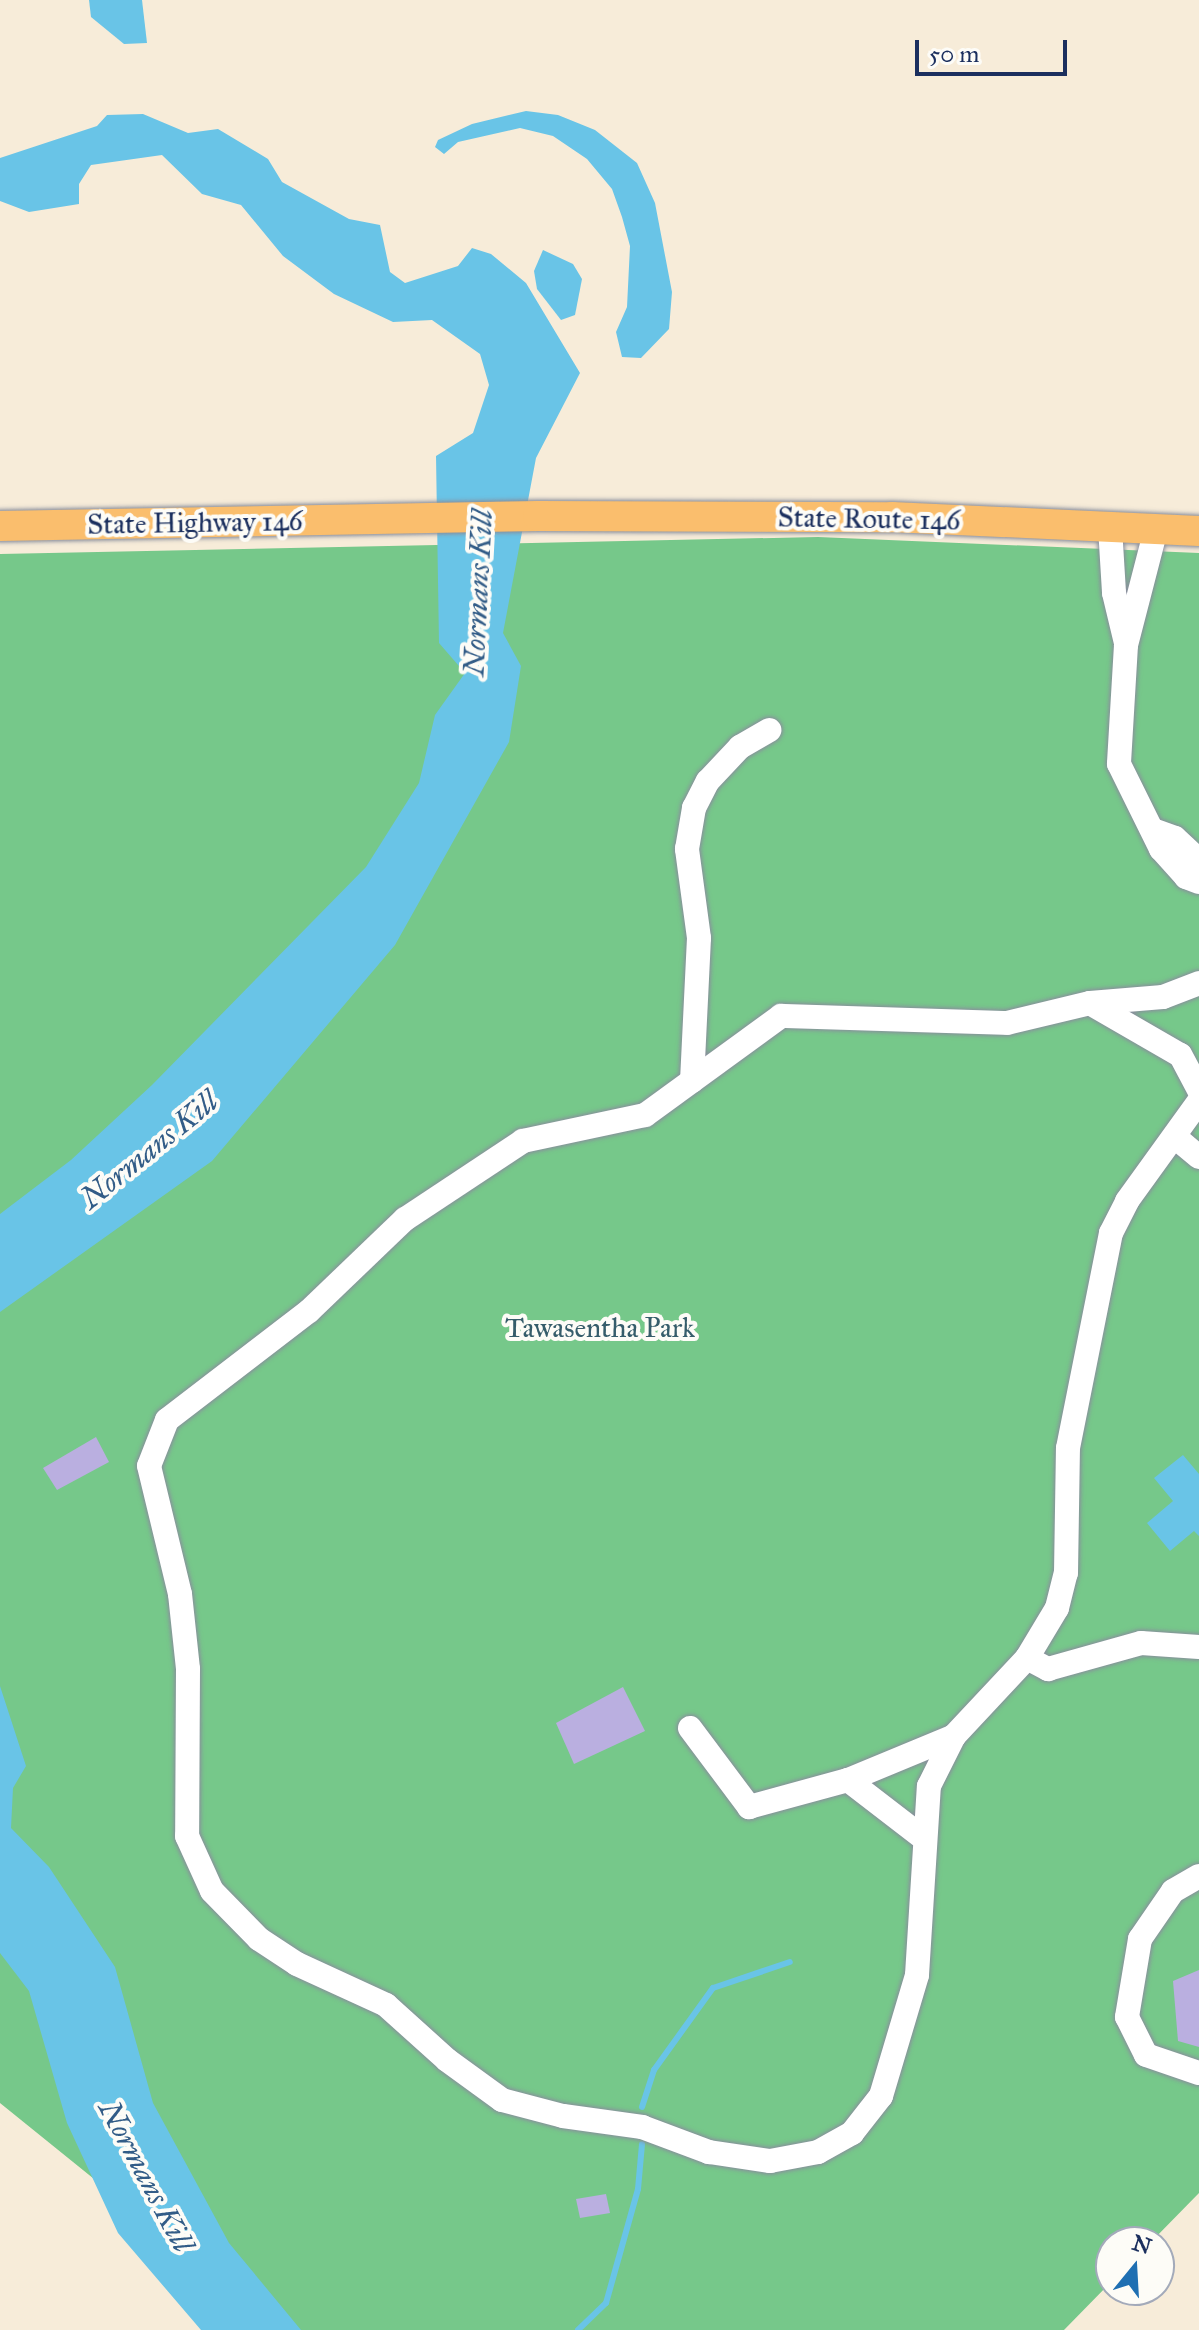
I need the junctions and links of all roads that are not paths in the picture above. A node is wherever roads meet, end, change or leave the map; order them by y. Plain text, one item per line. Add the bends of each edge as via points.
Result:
1 (390, 520) joint
2 (0, 526) edge
3 (1110, 527) junction
4 (1156, 529) junction
5 (1199, 531) edge
6 (1126, 645) junction
7 (769, 730) dead end
8 (1153, 830) junction
9 (1199, 860) edge
10 (1199, 882) edge
11 (1199, 983) edge
12 (1090, 1003) junction
13 (692, 1081) junction
14 (1199, 1090) edge
15 (1199, 1101) edge
16 (1175, 1137) junction
17 (1199, 1157) edge
18 (1199, 1647) edge
19 (1027, 1658) junction
20 (690, 1728) dead end
21 (954, 1736) junction
22 (848, 1780) junction
23 (922, 1837) junction
24 (1199, 1876) edge
25 (1199, 2073) edge

1 - 2 main road, State Highway 146
1 - 3 main road, State Route 146 via 892,517
3 - 4 main road, State Route 146
3 - 6 lane via 1114,593
4 - 5 main road, State Route 146
4 - 6 lane
6 - 8 lane via 1119,764 1140,815
7 - 13 lane via 740,747 708,781 694,808 687,849 699,938
8 - 9 lane via 1175,838
8 - 10 lane via 1161,849 1186,877
11 - 12 lane via 1163,997
12 - 13 lane via 1007,1023 781,1016
12 - 14 lane via 1180,1055
13 - 23 lane via 645,1115 523,1141 405,1219 309,1311 167,1420 149,1466 180,1594 188,1669 187,1836 212,1891 259,1939 297,1964 386,2005 502,2100 563,2116 642,2127 709,2152 770,2161 818,2152 852,2133 881,2096 917,1975 926,1900
15 - 16 lane
16 - 17 lane
16 - 19 lane via 1127,1201 1111,1233 1068,1448 1066,1573 1057,1608
18 - 19 lane via 1141,1643 1048,1669
19 - 21 lane
20 - 22 lane via 749,1807
21 - 22 lane
21 - 23 lane via 929,1786
22 - 23 lane
24 - 25 lane via 1173,1891 1140,1939 1127,2017 1146,2055

